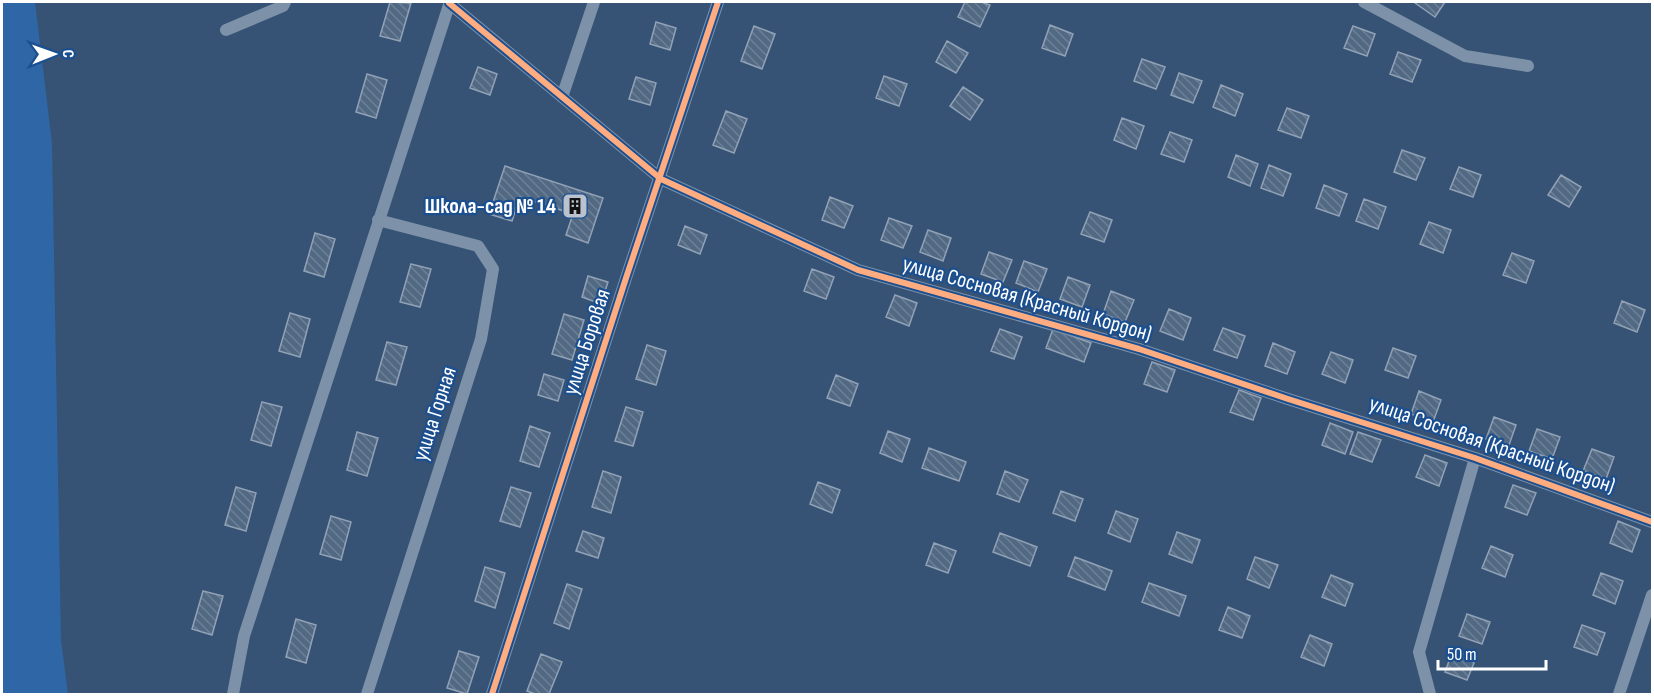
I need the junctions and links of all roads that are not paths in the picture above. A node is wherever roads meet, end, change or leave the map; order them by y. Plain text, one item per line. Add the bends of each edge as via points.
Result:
1 (285, 2) edge
2 (450, 2) edge
3 (594, 2) edge
4 (718, 2) edge
5 (1364, 2) edge
6 (226, 30) dead end
7 (1528, 66) dead end
8 (562, 97) junction
9 (661, 179) junction
10 (378, 220) junction
11 (1475, 458) junction
12 (1653, 522) edge
13 (1653, 595) edge
14 (233, 694) edge
15 (367, 694) edge
16 (492, 694) edge
17 (1430, 694) edge
18 (1619, 694) edge

1 - 6 street
2 - 8 street, улица Сосновая (Красный Кордон)
2 - 10 street
3 - 8 street
4 - 9 street, улица Боровая
5 - 7 street via 1465,56
8 - 9 street, улица Сосновая (Красный Кордон)
9 - 11 street, улица Сосновая (Красный Кордон) via 858,270 1139,348
9 - 16 street, улица Боровая
10 - 14 street via 244,636
10 - 15 street, улица Горная via 478,246 493,268 481,339
11 - 12 street, улица Сосновая (Красный Кордон)
11 - 17 street via 1419,652
13 - 18 street

